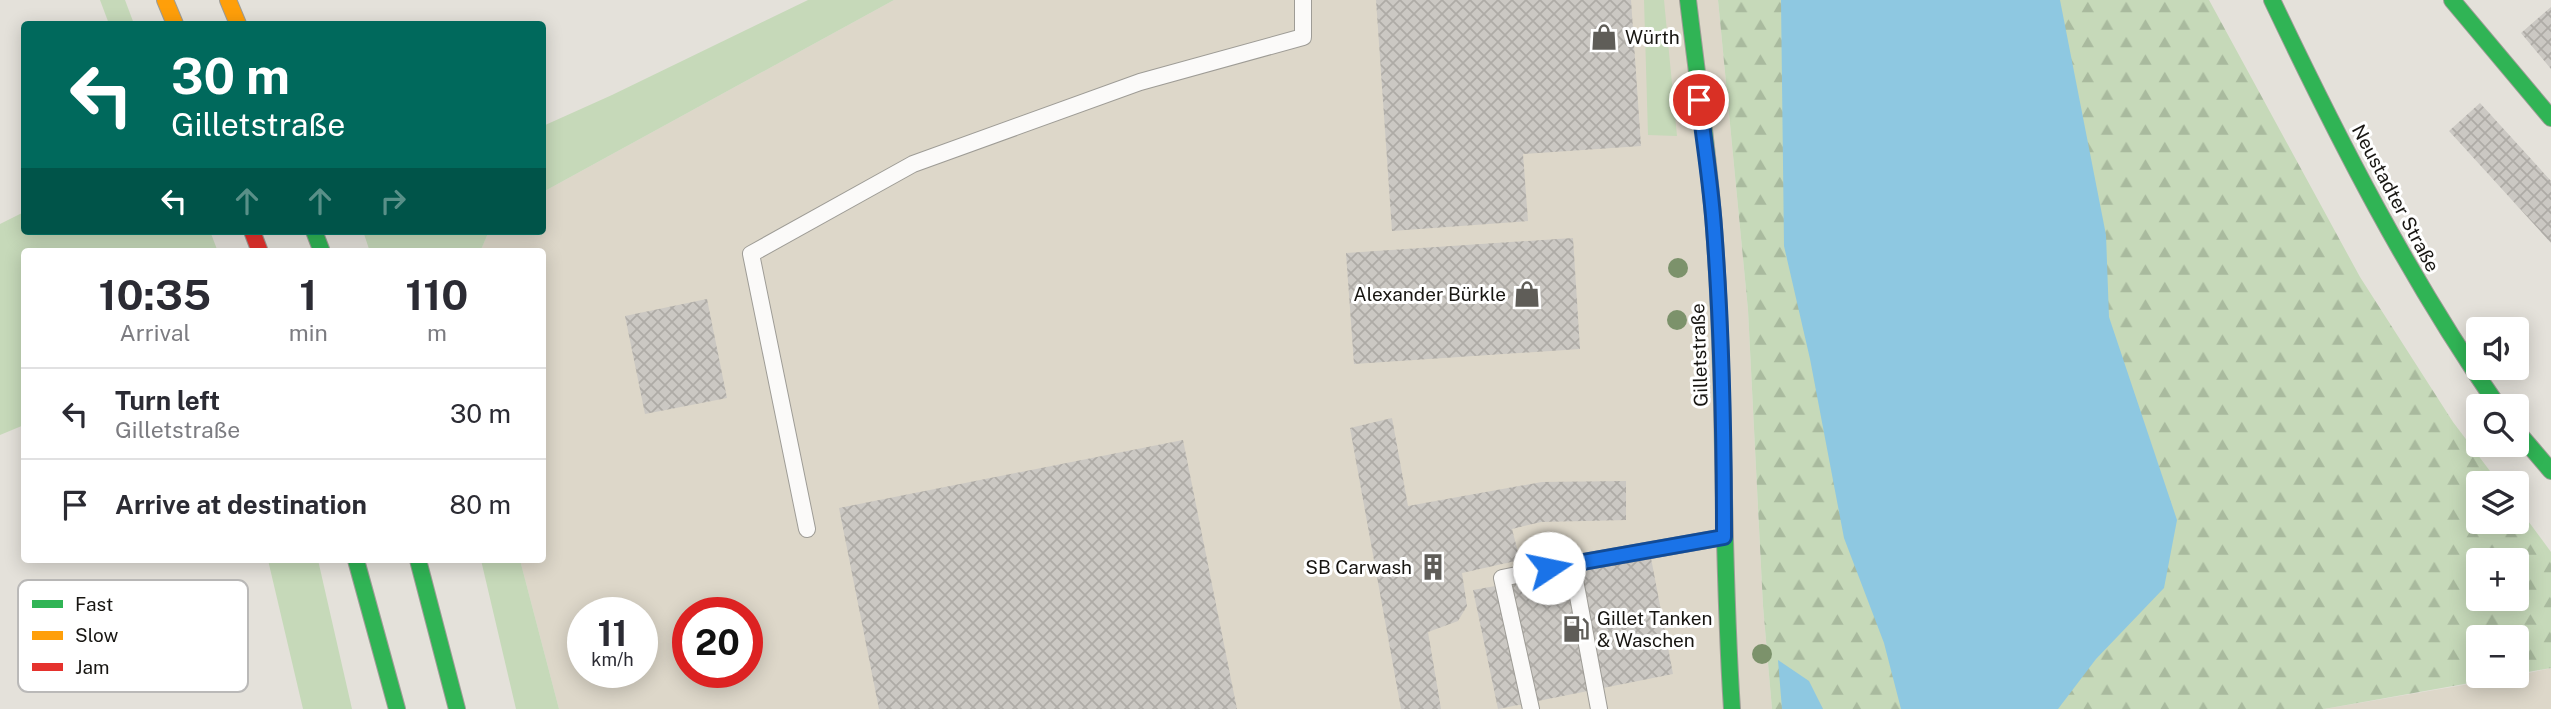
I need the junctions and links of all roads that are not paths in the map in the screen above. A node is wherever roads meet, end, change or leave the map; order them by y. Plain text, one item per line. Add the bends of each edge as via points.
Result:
1 (165, 0) edge
2 (228, 0) edge
3 (1303, 0) edge
4 (1688, 0) edge
5 (2272, 0) edge
6 (2452, 0) edge
7 (174, 21) edge
8 (237, 21) edge
9 (2551, 118) edge
10 (2490, 394) edge
11 (2529, 445) edge
12 (2551, 471) edge
13 (807, 529) dead end
14 (1724, 537) junction
15 (357, 563) edge
16 (419, 563) edge
17 (1572, 564) junction
18 (397, 709) edge
19 (457, 709) edge
20 (1531, 709) edge
21 (1599, 709) edge
22 (1732, 709) edge

1 - 7 main road
2 - 8 main road
3 - 13 lane via 1303,37 1140,82 913,164 751,254
4 - 14 main road, Gilletstraße via 1714,226
5 - 10 main road, Neustadter Straße via 2394,242 2436,316
6 - 9 main road
11 - 12 main road
14 - 17 lane
14 - 22 main road, Gilletstraße
15 - 18 main road
16 - 19 main road
17 - 20 lane via 1502,578
17 - 21 lane

